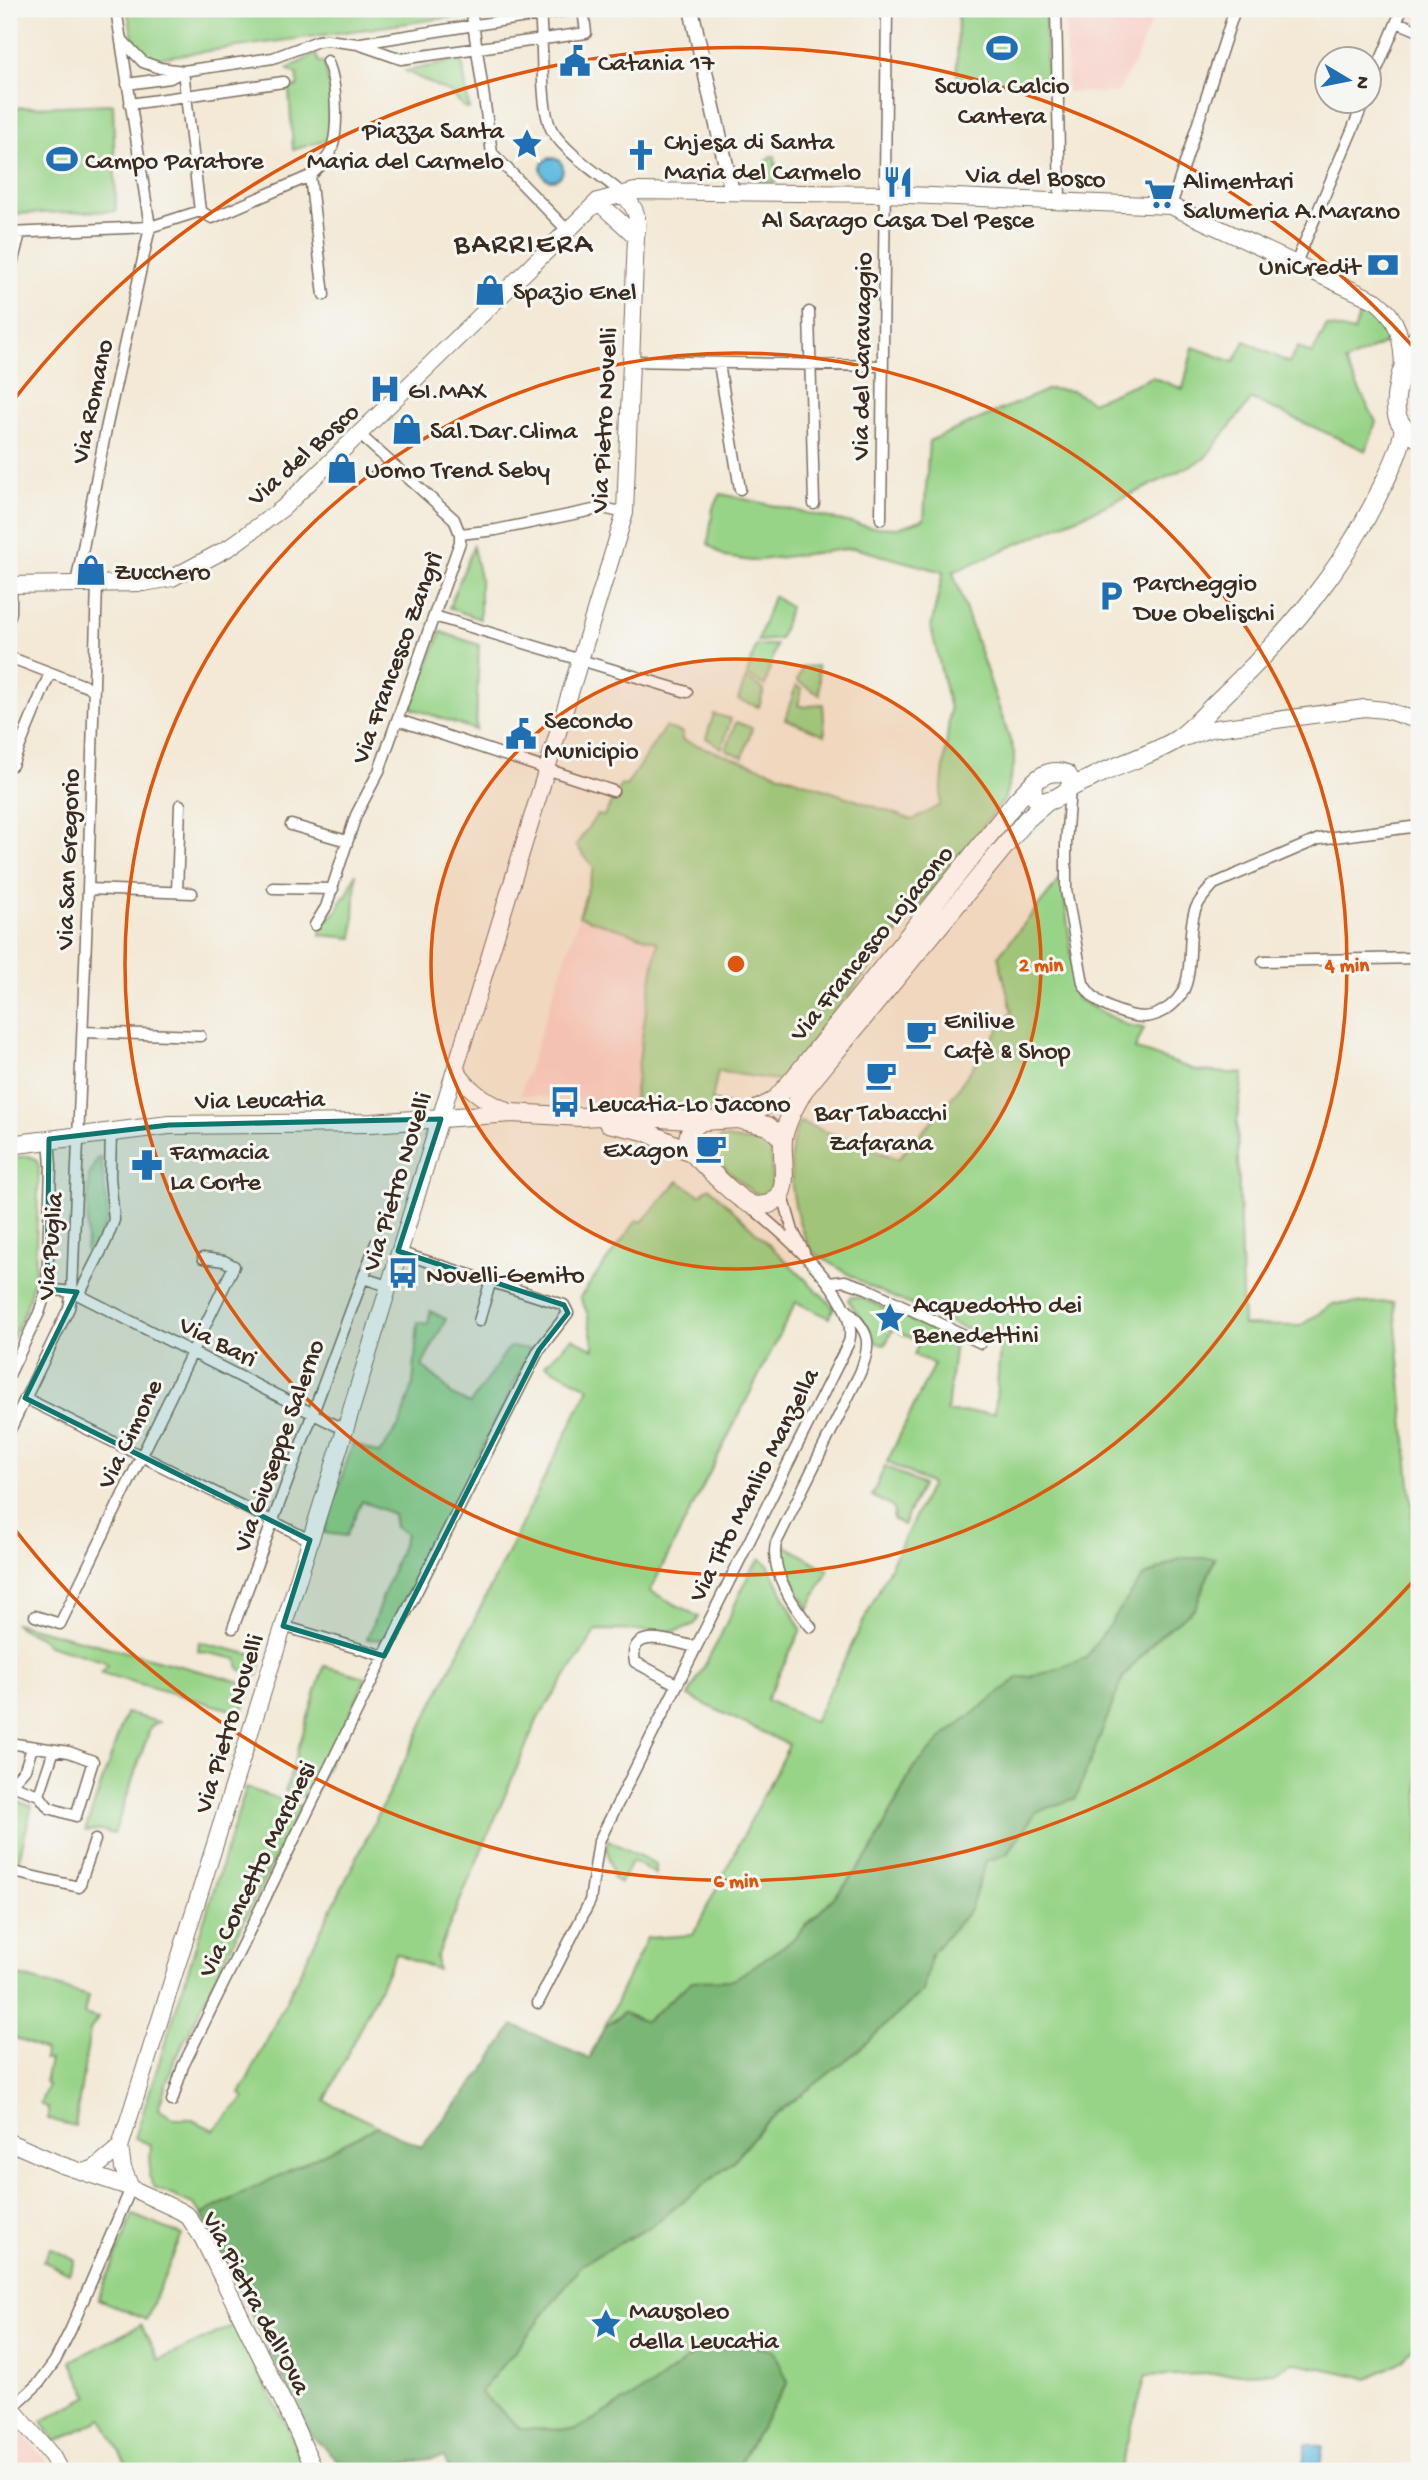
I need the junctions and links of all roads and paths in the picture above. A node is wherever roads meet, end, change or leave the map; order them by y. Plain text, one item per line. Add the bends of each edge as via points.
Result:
1 (116, 9) edge
2 (471, 9) edge
3 (578, 9) edge
4 (583, 9) edge
5 (691, 9) edge
6 (887, 9) edge
7 (1056, 9) edge
8 (1235, 9) edge
9 (1402, 9) edge
10 (540, 14) junction
11 (1397, 22) junction
12 (473, 24) junction
13 (1419, 31) edge
14 (120, 38) junction
15 (544, 39) junction
16 (358, 44) junction
17 (477, 48) junction
18 (1382, 58) edge
19 (327, 61) dead end
20 (183, 71) junction
21 (283, 82) dead end
22 (127, 84) junction
23 (186, 97) junction
24 (130, 104) junction
25 (1358, 116) edge
26 (310, 176) junction
27 (630, 192) junction
28 (732, 192) junction
29 (885, 194) junction
30 (1060, 200) junction
31 (598, 201) junction
32 (1171, 206) junction
33 (200, 211) junction
34 (150, 227) junction
35 (568, 230) junction
36 (14, 233) edge
37 (635, 237) junction
38 (1296, 263) junction
39 (9, 276) edge
40 (324, 295) dead end
41 (808, 312) dead end
42 (1419, 335) edge
43 (630, 361) junction
44 (719, 364) junction
45 (810, 365) junction
46 (881, 366) junction
47 (1403, 369) junction
48 (1404, 427) junction
49 (360, 435) junction
50 (1419, 439) edge
51 (1419, 447) edge
52 (1391, 469) junction
53 (740, 489) dead end
54 (814, 504) dead end
55 (625, 513) junction
56 (881, 519) dead end
57 (460, 534) junction
58 (97, 583) junction
59 (76, 584) junction
60 (10, 585) edge
61 (434, 616) junction
62 (9, 619) edge
63 (9, 657) edge
64 (580, 660) junction
65 (51, 673) junction
66 (93, 689) junction
67 (687, 692) dead end
68 (1222, 698) junction
69 (398, 720) junction
70 (1419, 721) edge
71 (1175, 741) junction
72 (12, 765) dead end
73 (547, 769) junction
74 (1068, 781) junction
75 (1033, 784) junction
76 (613, 790) dead end
77 (1049, 800) junction
78 (180, 805) dead end
79 (291, 825) dead end
80 (1419, 826) edge
81 (347, 841) junction
82 (273, 888) dead end
83 (88, 889) junction
84 (332, 889) junction
85 (177, 892) junction
86 (192, 893) dead end
87 (315, 925) dead end
88 (1419, 958) edge
89 (1263, 961) dead end
90 (83, 1032) junction
91 (200, 1036) dead end
92 (456, 1070) junction
93 (512, 1113) junction
94 (581, 1117) junction
95 (440, 1119) junction
96 (738, 1119) junction
97 (702, 1121) junction
98 (111, 1131) junction
99 (78, 1135) junction
100 (782, 1138) junction
101 (50, 1139) junction
102 (9, 1145) edge
103 (691, 1152) junction
104 (782, 1192) junction
105 (747, 1203) junction
106 (376, 1242) dead end
107 (398, 1252) junction
108 (202, 1258) dead end
109 (810, 1264) junction
110 (363, 1278) junction
111 (491, 1280) junction
112 (829, 1283) junction
113 (388, 1286) junction
114 (47, 1289) junction
115 (76, 1293) junction
116 (844, 1307) junction
117 (479, 1321) dead end
118 (849, 1342) junction
119 (981, 1343) dead end
120 (192, 1351) junction
121 (865, 1360) junction
122 (9, 1375) edge
123 (25, 1398) junction
124 (313, 1413) junction
125 (345, 1430) junction
126 (9, 1432) edge
127 (142, 1457) junction
128 (272, 1522) junction
129 (310, 1540) junction
130 (34, 1616) dead end
131 (283, 1626) junction
132 (811, 1627) dead end
133 (233, 1628) dead end
134 (696, 1647) junction
135 (384, 1656) junction
136 (676, 1685) junction
137 (9, 1743) edge
138 (32, 1748) junction
139 (54, 1750) junction
140 (10, 1786) edge
141 (38, 1795) junction
142 (95, 1840) dead end
143 (9, 1871) edge
144 (538, 2003) dead end
145 (172, 2102) dead end
146 (9, 2142) edge
147 (120, 2147) junction
148 (84, 2172) junction
149 (131, 2188) junction
150 (10, 2407) edge
151 (60, 2471) edge
152 (315, 2471) edge

1 - 14 street
2 - 12 street
3 - 10 street
4 - 15 street via 586,33
5 - 28 street
6 - 29 street, Via del Caravaggio
7 - 30 street
8 - 32 street
9 - 11 street
10 - 12 street
10 - 15 street
11 - 13 street
11 - 18 street
12 - 16 street
12 - 17 street
14 - 20 street via 143,62
14 - 22 street
15 - 17 street
15 - 27 street via 551,130 572,152
16 - 17 street via 401,59
16 - 20 street via 318,41 273,58
17 - 35 street via 492,153
19 - 26 street via 334,81 333,139 329,155
20 - 22 street via 170,78
20 - 23 street
21 - 23 street
22 - 24 street
23 - 24 street
23 - 33 street
24 - 34 street
25 - 38 street
26 - 33 street via 212,218
26 - 40 street
27 - 28 main road, Via del Bosco
27 - 31 main road, Via del Bosco
27 - 37 main road, Via Pietro Novelli via 638,215
28 - 29 main road, Via del Bosco
29 - 30 main road, Via del Bosco
29 - 46 street, Via del Caravaggio
30 - 32 main road, Via del Bosco
31 - 35 main road, Via del Bosco
31 - 37 main road
32 - 38 main road, Via del Bosco
33 - 34 street
34 - 36 street
34 - 59 street, Via Romano
35 - 49 main road, Via del Bosco
36 - 39 street
37 - 43 main road, Via Pietro Novelli
38 - 47 main road, Via del Bosco via 1384,307 1401,337
41 - 45 street
42 - 47 main road
43 - 44 street
43 - 55 main road, Via Pietro Novelli
44 - 45 street
44 - 53 street
45 - 46 street
45 - 54 street
46 - 56 street, Via del Caravaggio
47 - 48 main road via 1395,405
48 - 50 main road
48 - 52 main road
49 - 57 street, Via Francesco Zangrì via 454,519
49 - 58 main road, Via del Bosco via 283,508 198,566 145,583
51 - 52 main road
52 - 68 main road via 1356,537 1318,594
55 - 57 street via 603,508
55 - 64 main road, Via Pietro Novelli
57 - 61 street, Via Francesco Zangrì
58 - 59 main road, Via del Bosco
58 - 66 street, Via San Gregorio
59 - 60 main road, Via del Bosco
60 - 62 street
61 - 64 street
61 - 69 street, Via Francesco Zangrì
63 - 65 street
64 - 67 street
64 - 73 main road, Via Pietro Novelli
65 - 66 street
65 - 72 street
66 - 83 street, Via San Gregorio
68 - 71 main road
68 - 74 main road via 1171,731
69 - 73 street
69 - 81 street, Via Francesco Zangrì
70 - 71 main road via 1365,708 1210,729
71 - 74 main road
73 - 76 street
73 - 92 main road, Via Pietro Novelli
74 - 75 main road via 1051,771
74 - 77 main road via 1058,799
74 - 80 street via 1066,890 1083,983 1097,1001 1141,1018 1170,1008 1182,996 1196,908 1214,884 1319,839
75 - 77 main road via 1035,798
75 - 96 main road, Via Francesco Lojacono via 774,1101
77 - 100 main road, Via Francesco Lojacono via 1027,819 804,1090
78 - 85 street
79 - 81 street
81 - 84 street, Via Francesco Zangrì
82 - 84 street
83 - 85 street
83 - 90 street, Via San Gregorio
84 - 87 street, Via Francesco Zangrì
85 - 86 street
88 - 89 street
90 - 91 street
90 - 99 street, Via San Gregorio
92 - 93 main road, Via Leucatia via 479,1097
92 - 95 main road, Via Pietro Novelli
93 - 94 main road, Via Leucatia
93 - 95 main road, Via Leucatia
94 - 97 main road, Via Leucatia
94 - 103 main road, Via Leucatia via 644,1131
95 - 98 main road, Via Leucatia via 169,1125
95 - 107 main road, Via Pietro Novelli
96 - 97 main road, Via Leucatia
96 - 100 main road via 768,1126
97 - 103 main road via 688,1134
98 - 99 main road, Via Leucatia
98 - 115 street, Via Puglia via 114,1220
99 - 101 main road, Via Leucatia
99 - 115 street, Via Puglia
100 - 104 main road
101 - 102 main road, Via Leucatia
101 - 114 street, Via Puglia
103 - 105 main road, Via Leucatia
104 - 105 main road via 770,1204
104 - 109 street via 793,1231
105 - 109 street
106 - 110 street, Via Giuseppe Salerno
107 - 111 street
107 - 113 main road, Via Pietro Novelli
108 - 120 street, Via Cimone via 234,1266
109 - 112 street
110 - 113 street
110 - 124 street, Via Giuseppe Salerno
111 - 117 street
111 - 135 street, Via Concetto Marchesi via 564,1305 568,1313 538,1350
112 - 116 street
112 - 119 street via 845,1281 866,1288
113 - 125 main road, Via Pietro Novelli
114 - 115 street, Via Bari
114 - 122 street, Via Puglia
115 - 120 street, Via Bari
115 - 123 street, Via Puglia
116 - 118 street
116 - 121 street via 866,1332
118 - 121 street
118 - 134 street, Via Tito Manlio Manzella
120 - 124 street, Via Bari
120 - 127 street, Via Cimone
121 - 132 street, Via Tito Manlio Manzella via 774,1551 790,1596
123 - 126 street, Via Puglia
123 - 127 street
124 - 125 street, Via Bari
124 - 128 street, Via Giuseppe Salerno
125 - 129 main road, Via Pietro Novelli
127 - 128 street
127 - 130 street, Via Cimone via 60,1624
128 - 129 street
128 - 133 street, Via Giuseppe Salerno
129 - 131 main road, Via Pietro Novelli
131 - 135 street
131 - 147 main road, Via Pietro Novelli
134 - 136 street, Via Tito Manlio Manzella
134 - 136 street via 650,1638 636,1645 635,1662
135 - 145 street, Via Concetto Marchesi via 183,2066
136 - 144 street, Via Tito Manlio Manzella via 599,1841 590,1901
137 - 138 street
138 - 139 street
138 - 140 street via 25,1769
139 - 141 street
139 - 141 street via 93,1761 76,1816 49,1808
140 - 141 street
142 - 143 street via 79,1886
146 - 148 main road, Via Pietra dell'Ova
147 - 148 main road
147 - 149 main road
148 - 149 main road, Via Pietra dell'Ova
149 - 150 street via 55,2361 39,2383
149 - 152 main road, Via Pietra dell'Ova via 180,2211 194,2223
150 - 151 main road

